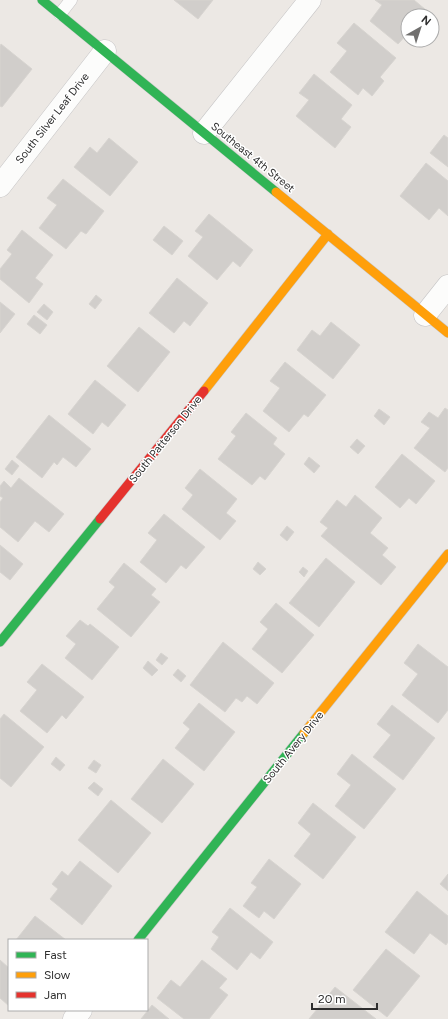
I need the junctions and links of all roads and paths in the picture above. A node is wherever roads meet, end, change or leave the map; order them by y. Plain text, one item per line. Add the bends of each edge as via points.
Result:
1 (42, 0) edge
2 (71, 0) edge
3 (310, 0) edge
4 (60, 14) junction
5 (105, 51) junction
6 (204, 133) junction
7 (0, 186) edge
8 (328, 234) junction
9 (448, 286) edge
10 (425, 315) junction
11 (448, 333) edge
12 (448, 554) edge
13 (0, 642) edge
14 (139, 939) edge
15 (80, 1011) edge
16 (74, 1019) edge

1 - 4 street, Southeast 4th Street
2 - 4 lane
3 - 6 street
4 - 5 street, Southeast 4th Street
5 - 6 street, Southeast 4th Street
5 - 7 street, South Silver Leaf Drive
6 - 8 street, Southeast 4th Street
8 - 10 street, Southeast 4th Street
8 - 13 street, South Patterson Drive
9 - 10 street
10 - 11 street, Southeast 4th Street
12 - 14 street, South Avery Drive
15 - 16 street

